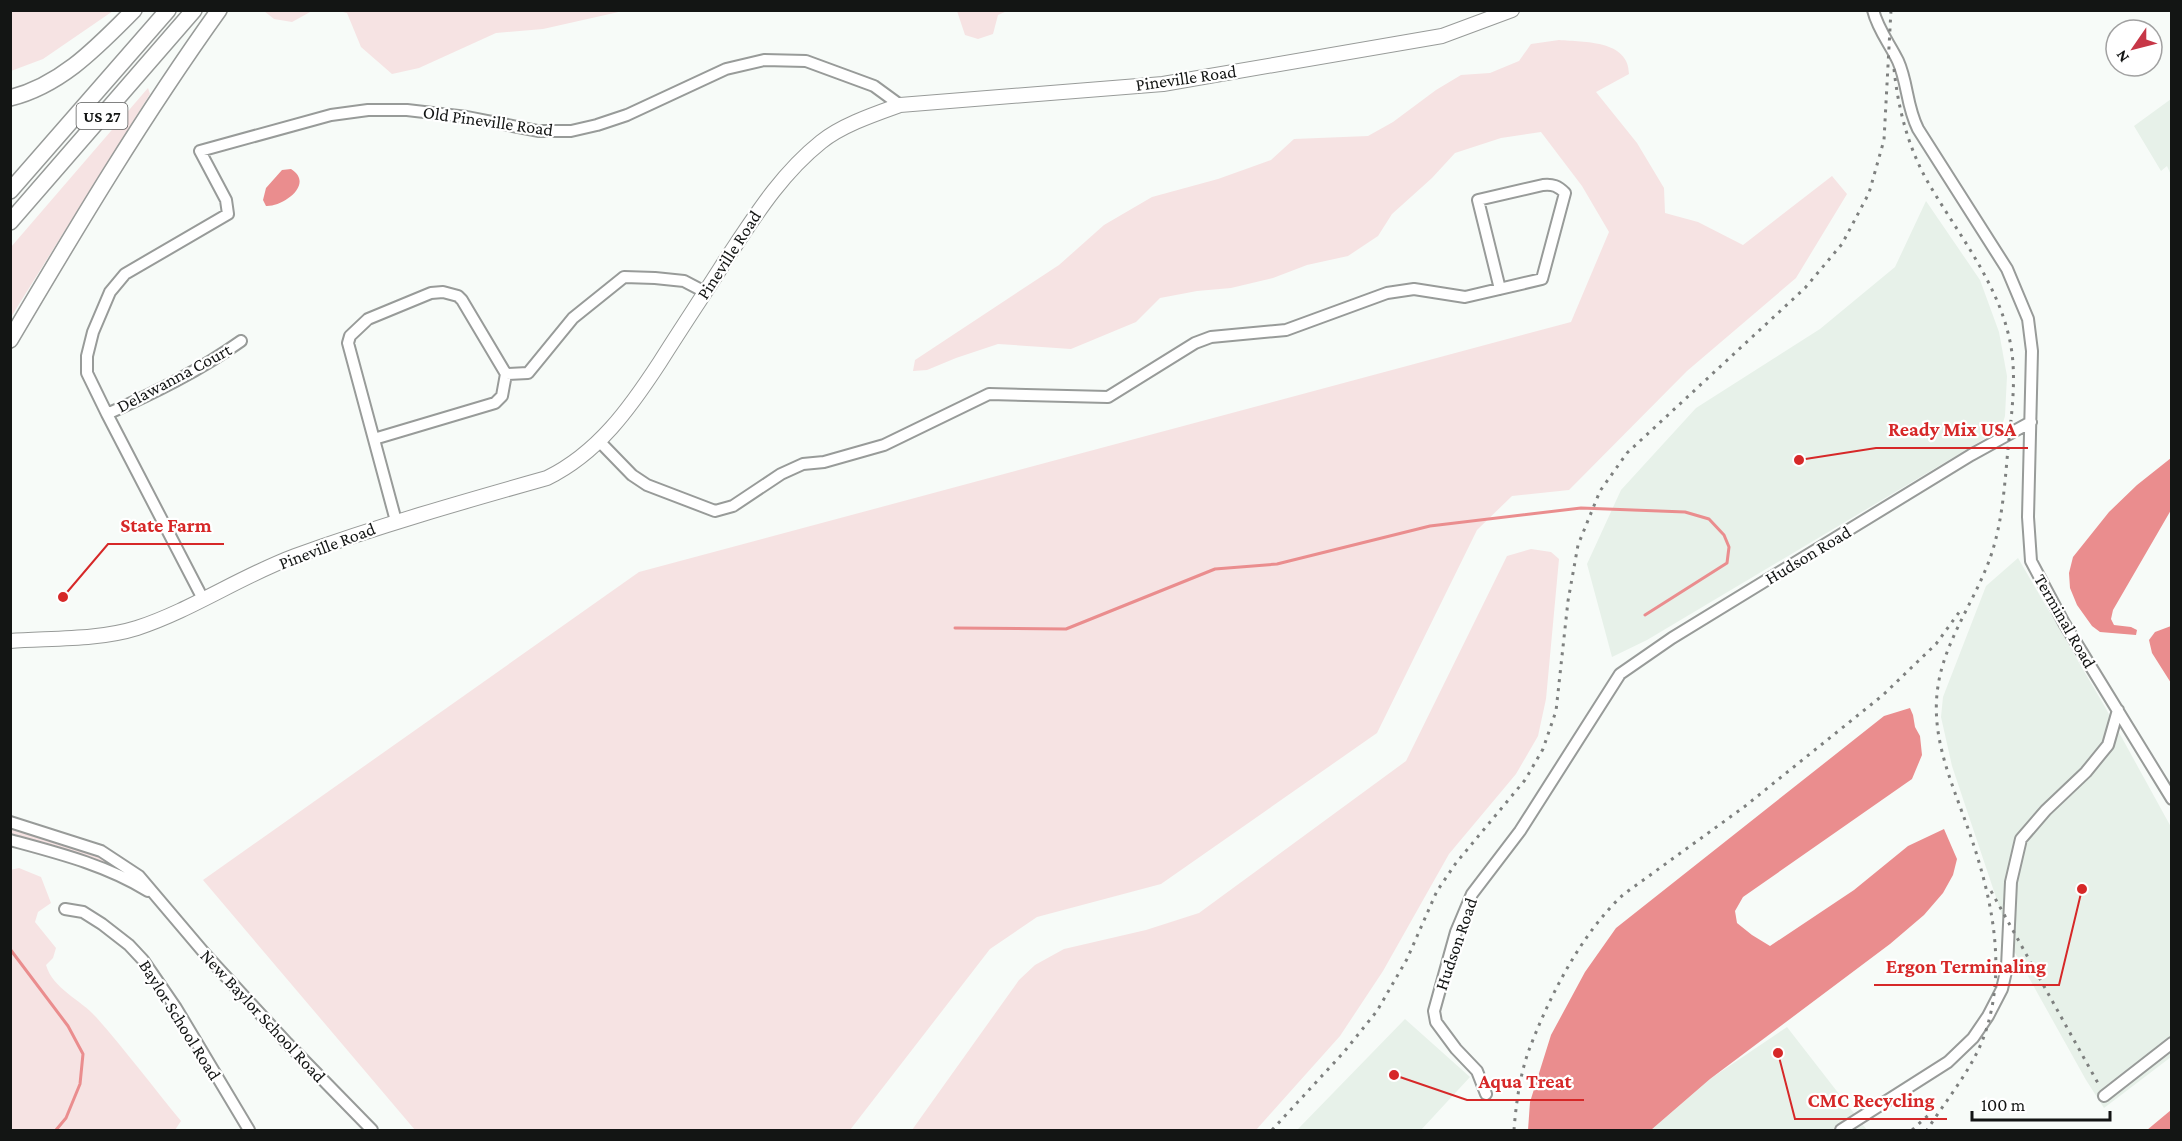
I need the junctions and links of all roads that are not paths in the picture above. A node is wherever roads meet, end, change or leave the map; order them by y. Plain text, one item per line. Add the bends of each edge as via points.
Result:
1 (134, 10) edge
2 (168, 10) edge
3 (194, 10) edge
4 (219, 10) edge
5 (1512, 10) edge
6 (1873, 10) edge
7 (10, 98) edge
8 (900, 105) junction
9 (10, 190) edge
10 (10, 222) edge
11 (53, 268) junction
12 (1500, 289) junction
13 (705, 292) junction
14 (10, 333) edge
15 (10, 340) edge
16 (241, 341) dead end
17 (506, 374) junction
18 (107, 414) junction
19 (2031, 422) junction
20 (374, 439) junction
21 (599, 441) junction
22 (396, 520) junction
23 (203, 599) junction
24 (10, 641) edge
25 (2118, 710) junction
26 (2172, 799) edge
27 (10, 822) edge
28 (10, 840) edge
29 (159, 897) junction
30 (65, 909) dead end
31 (2172, 1043) edge
32 (1486, 1095) dead end
33 (2104, 1096) dead end
34 (249, 1131) edge
35 (372, 1131) edge
36 (1841, 1131) edge

1 - 7 highway via 78,64 49,82
2 - 9 highway, US 27
3 - 10 highway, US 27
4 - 11 highway via 138,130
5 - 8 main road, Pineville Road via 1442,36 1163,84
6 - 19 street via 1881,33 1898,60 1910,113 1918,129 2007,269 2025,311 2031,332
8 - 13 main road, Pineville Road via 823,140 789,171 763,203
8 - 18 street, Old Pineville Road via 874,86 806,61 764,60 726,69 627,115 571,131 538,131 407,110 368,110 331,115 200,152 226,200 228,214 125,274 110,292 87,356 87,373
11 - 14 highway
11 - 15 highway
12 - 12 street via 1542,279 1562,210 1565,193 1560,188 1543,185 1478,200
12 - 21 street via 1465,297 1414,289 1387,293 1287,330 1211,337 1194,343 1108,397 989,394 884,445 824,462 802,464 733,506 715,511 647,486
13 - 17 street via 684,282 624,277 573,318 528,373
13 - 21 main road, Pineville Road via 631,406
16 - 18 street, Delawanna Court via 200,368
17 - 20 street via 502,396 495,403
17 - 20 street via 458,296 431,293 368,319 348,343
18 - 23 street
19 - 25 street, Terminal Road via 2031,561
19 - 32 street, Hudson Road via 1672,638 1620,674 1521,831 1472,894 1456,932 1434,1011 1436,1022 1477,1071
20 - 22 street
21 - 22 main road, Pineville Road via 567,468 548,478
22 - 23 main road, Pineville Road via 292,558
23 - 24 main road, Pineville Road via 136,628
25 - 26 street, Terminal Road
25 - 36 street via 2108,745 2022,839 2011,882 2007,967 2002,989 1988,1016 1973,1038 1948,1062
27 - 29 street, New Baylor School Road via 101,851 139,876
28 - 29 street, New Baylor School Road via 125,877
29 - 35 street, New Baylor School Road via 206,955
30 - 34 street, Baylor School Road via 83,912 102,924 143,960
31 - 33 street

